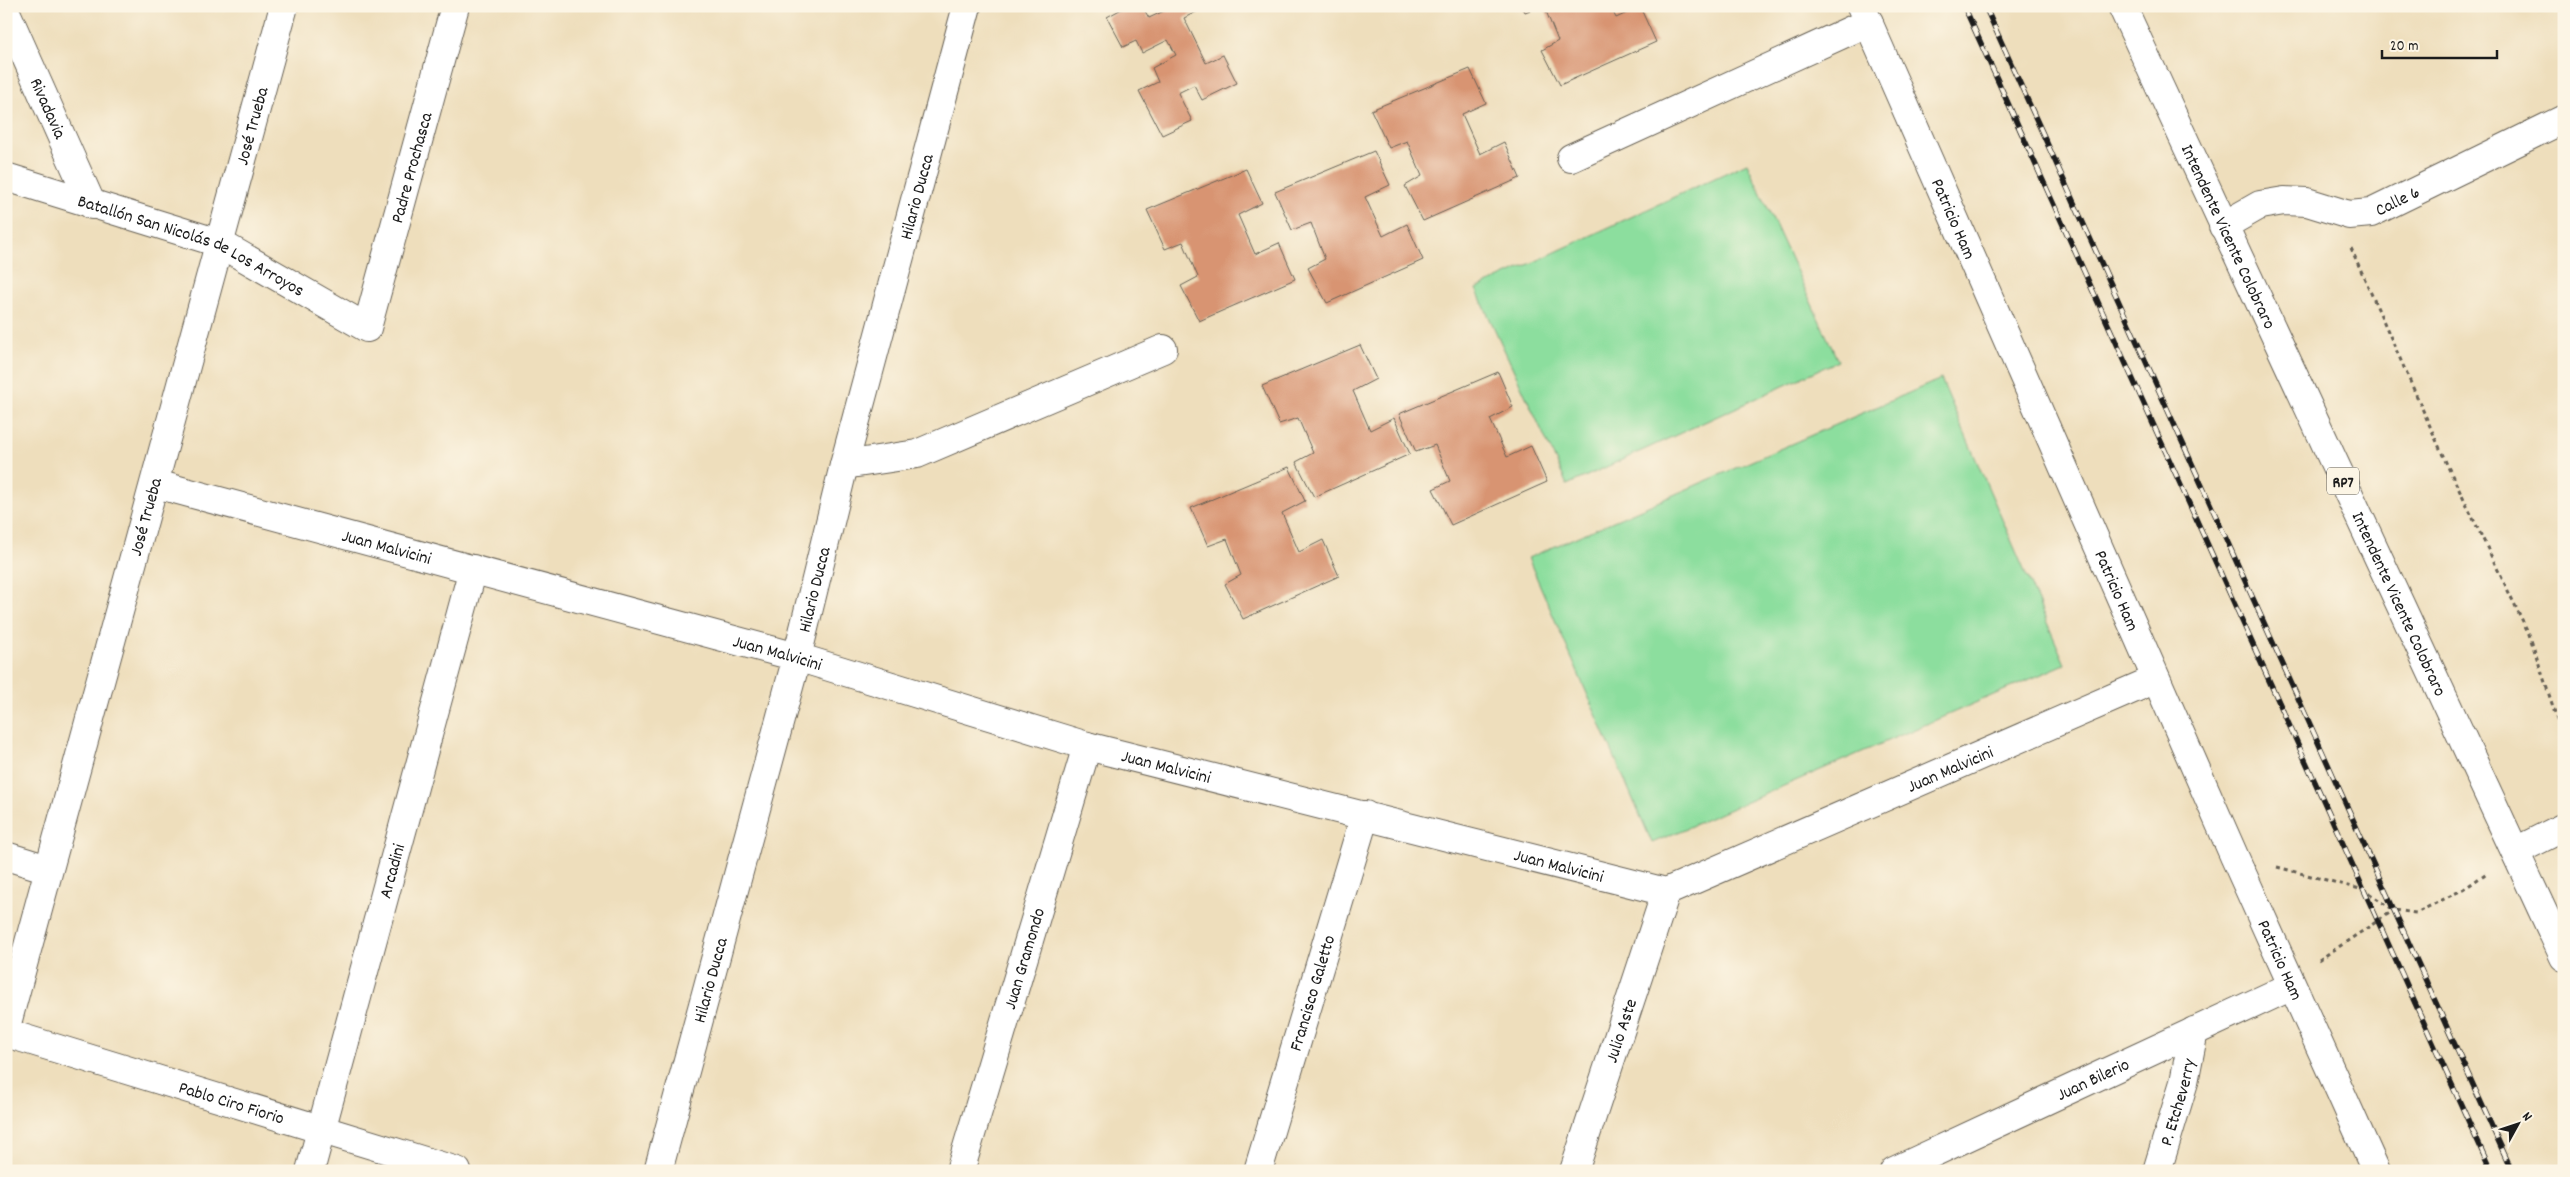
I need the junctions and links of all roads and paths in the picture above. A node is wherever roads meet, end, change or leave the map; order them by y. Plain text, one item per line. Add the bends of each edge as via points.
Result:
1 (284, 6) edge
2 (455, 6) edge
3 (967, 6) edge
4 (2122, 6) edge
5 (6, 12) edge
6 (1865, 14) edge
7 (2564, 119) edge
8 (1571, 158) dead end
9 (6, 177) edge
10 (92, 204) junction
11 (2331, 210) junction
12 (2223, 226) junction
13 (218, 243) junction
14 (367, 328) joint
15 (1163, 350) dead end
16 (844, 465) junction
17 (156, 484) junction
18 (473, 569) junction
19 (798, 657) junction
20 (2156, 679) junction
21 (2564, 740) edge
22 (1087, 746) junction
23 (1365, 815) junction
24 (2564, 826) edge
25 (2516, 852) junction
26 (6, 856) edge
27 (2235, 858) junction
28 (48, 869) junction
29 (1666, 892) junction
30 (2394, 910) junction
31 (2564, 957) edge
32 (2292, 986) junction
33 (6, 1028) edge
34 (2194, 1031) junction
35 (6, 1033) edge
36 (321, 1131) junction
37 (310, 1171) edge
38 (457, 1171) edge
39 (658, 1171) edge
40 (960, 1171) edge
41 (1258, 1171) edge
42 (1574, 1171) edge
43 (1894, 1171) edge
44 (2157, 1171) edge
45 (2376, 1171) edge

1 - 13 street, José Trueba
2 - 14 street, Padre Prochasca
3 - 16 street, Hilario Ducca
4 - 12 street, Intendente Vicente Colobraro / RP7
5 - 10 street, Rivadavia
6 - 8 street
6 - 20 street, Patricio Ham
7 - 11 street, Calle 6 via 2371,213 2350,215
9 - 10 street, Batallón San Nicolás de Los Arroyos
10 - 13 street, Batallón San Nicolás de Los Arroyos
11 - 12 street, Calle 6 via 2307,202 2284,201 2260,206
11 - 21 path via 2449,469 2529,634
12 - 25 street, Intendente Vicente Colobraro / RP7
13 - 14 street, Batallón San Nicolás de Los Arroyos
13 - 17 street, José Trueba
15 - 16 street via 918,454
16 - 19 street, Hilario Ducca
17 - 18 street, Juan Malvicini
17 - 28 street, José Trueba
18 - 19 street, Juan Malvicini
18 - 36 street, Arcadini
19 - 22 street, Juan Malvicini
19 - 39 street, Hilario Ducca
20 - 27 street, Patricio Ham
20 - 29 street, Juan Malvicini
22 - 23 street, Juan Malvicini
22 - 40 street, Juan Gramondo
23 - 29 street, Juan Malvicini
23 - 41 street, Francisco Galetto
24 - 25 street
25 - 30 path via 2464,889 2416,913
25 - 31 street, Intendente Vicente Colobraro / RP7
26 - 28 street
27 - 30 path via 2364,890
27 - 32 street, Patricio Ham
28 - 33 street, José Trueba
29 - 42 street, Julio Aste
30 - 32 path via 2323,956
32 - 34 street, Juan Bilerio
32 - 45 street, Patricio Ham
34 - 43 street, Juan Bilerio
34 - 44 street, P. Etcheverry via 2184,1082
35 - 36 street, Pablo Ciro Fiorio
36 - 37 street, Arcadini
36 - 38 street, Pablo Ciro Fiorio

